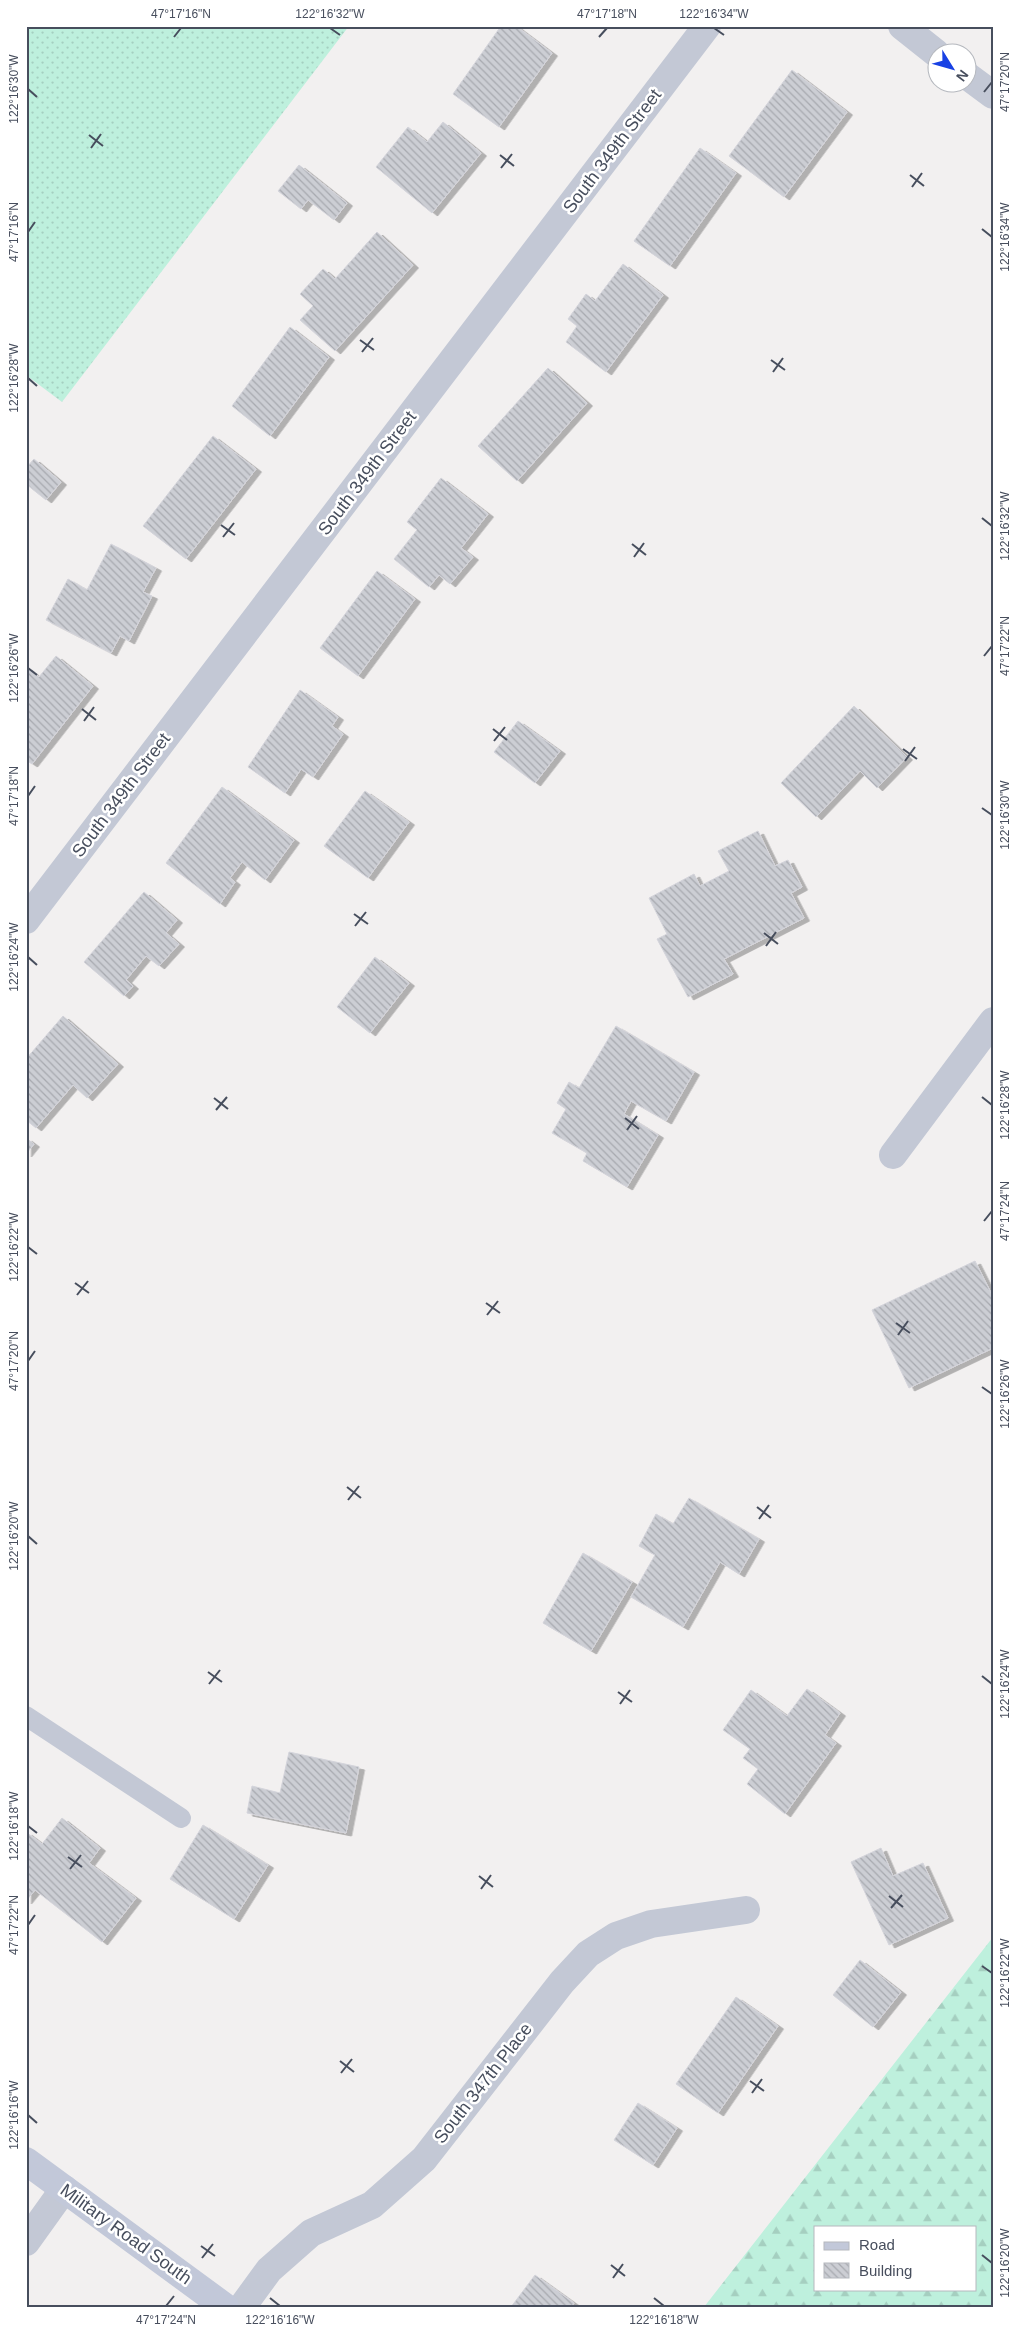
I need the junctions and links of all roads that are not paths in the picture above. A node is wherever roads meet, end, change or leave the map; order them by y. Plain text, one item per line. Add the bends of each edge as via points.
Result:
1 (707, 26) edge
2 (902, 26) edge
3 (926, 45) edge
4 (976, 82) edge
5 (993, 95) edge
6 (26, 920) edge
7 (993, 1021) edge
8 (894, 1155) dead end
9 (26, 1716) edge
10 (180, 1818) dead end
11 (746, 1910) dead end
12 (26, 2161) edge
13 (64, 2189) junction
14 (26, 2242) edge
15 (225, 2307) edge
16 (242, 2307) edge

1 - 6 street, South 349th Street
2 - 3 street
4 - 5 street
7 - 8 street
9 - 10 lane
11 - 16 street, South 347th Place via 651,1924 616,1936 588,1954 562,1982 424,2159 372,2206 311,2233 270,2270
12 - 13 main road, Military Road South
13 - 14 street
13 - 15 main road, Military Road South

